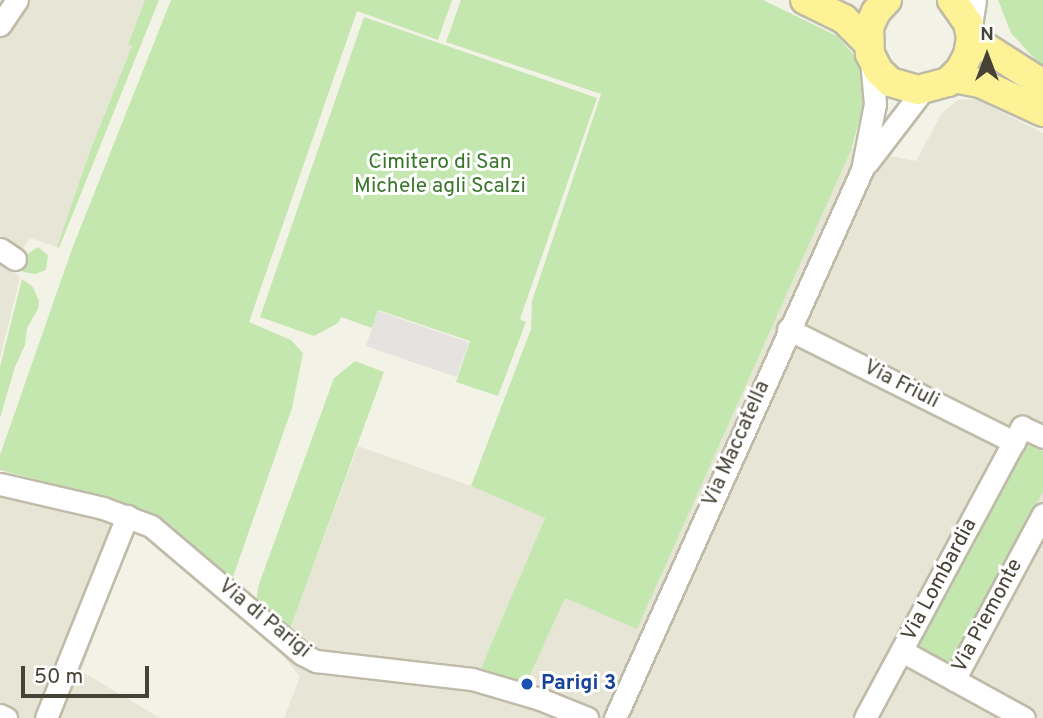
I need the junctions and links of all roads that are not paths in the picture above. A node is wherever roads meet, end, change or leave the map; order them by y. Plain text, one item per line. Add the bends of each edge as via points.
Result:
1 (805, 0) edge
2 (887, 0) edge
3 (952, 0) edge
4 (975, 0) edge
5 (13, 1) edge
6 (0, 25) edge
7 (970, 35) junction
8 (869, 49) junction
9 (954, 78) junction
10 (1043, 85) edge
11 (923, 90) junction
12 (1043, 112) edge
13 (862, 170) junction
14 (788, 329) junction
15 (1043, 437) edge
16 (1014, 442) junction
17 (0, 484) edge
18 (1043, 514) edge
19 (127, 516) junction
20 (902, 651) junction
21 (954, 680) junction
22 (0, 715) edge
23 (6, 718) edge
24 (46, 718) edge
25 (587, 718) edge
26 (615, 718) edge
27 (865, 718) edge
28 (1024, 718) edge

1 - 8 main road via 844,19
2 - 8 main road via 872,19
3 - 7 main road via 962,11
4 - 7 street
5 - 6 street
7 - 9 main road via 965,63
7 - 10 main road
8 - 11 main road via 890,82
8 - 13 street, Via Maccatella via 875,96
9 - 11 main road
9 - 12 main road via 980,83
11 - 13 street, Via Maccatella
13 - 14 street, Via Maccatella
14 - 16 street, Via Friuli
14 - 26 street, Via Maccatella
15 - 16 street via 1022,426
16 - 20 street, Via Lombardia
17 - 19 street, Via di Parigi
18 - 21 street, Via Piemonte
19 - 24 street
19 - 25 street, Via di Parigi via 165,537 309,657 332,665 472,679
20 - 21 street
20 - 27 street, Via Lombardia
21 - 28 street
22 - 23 street

